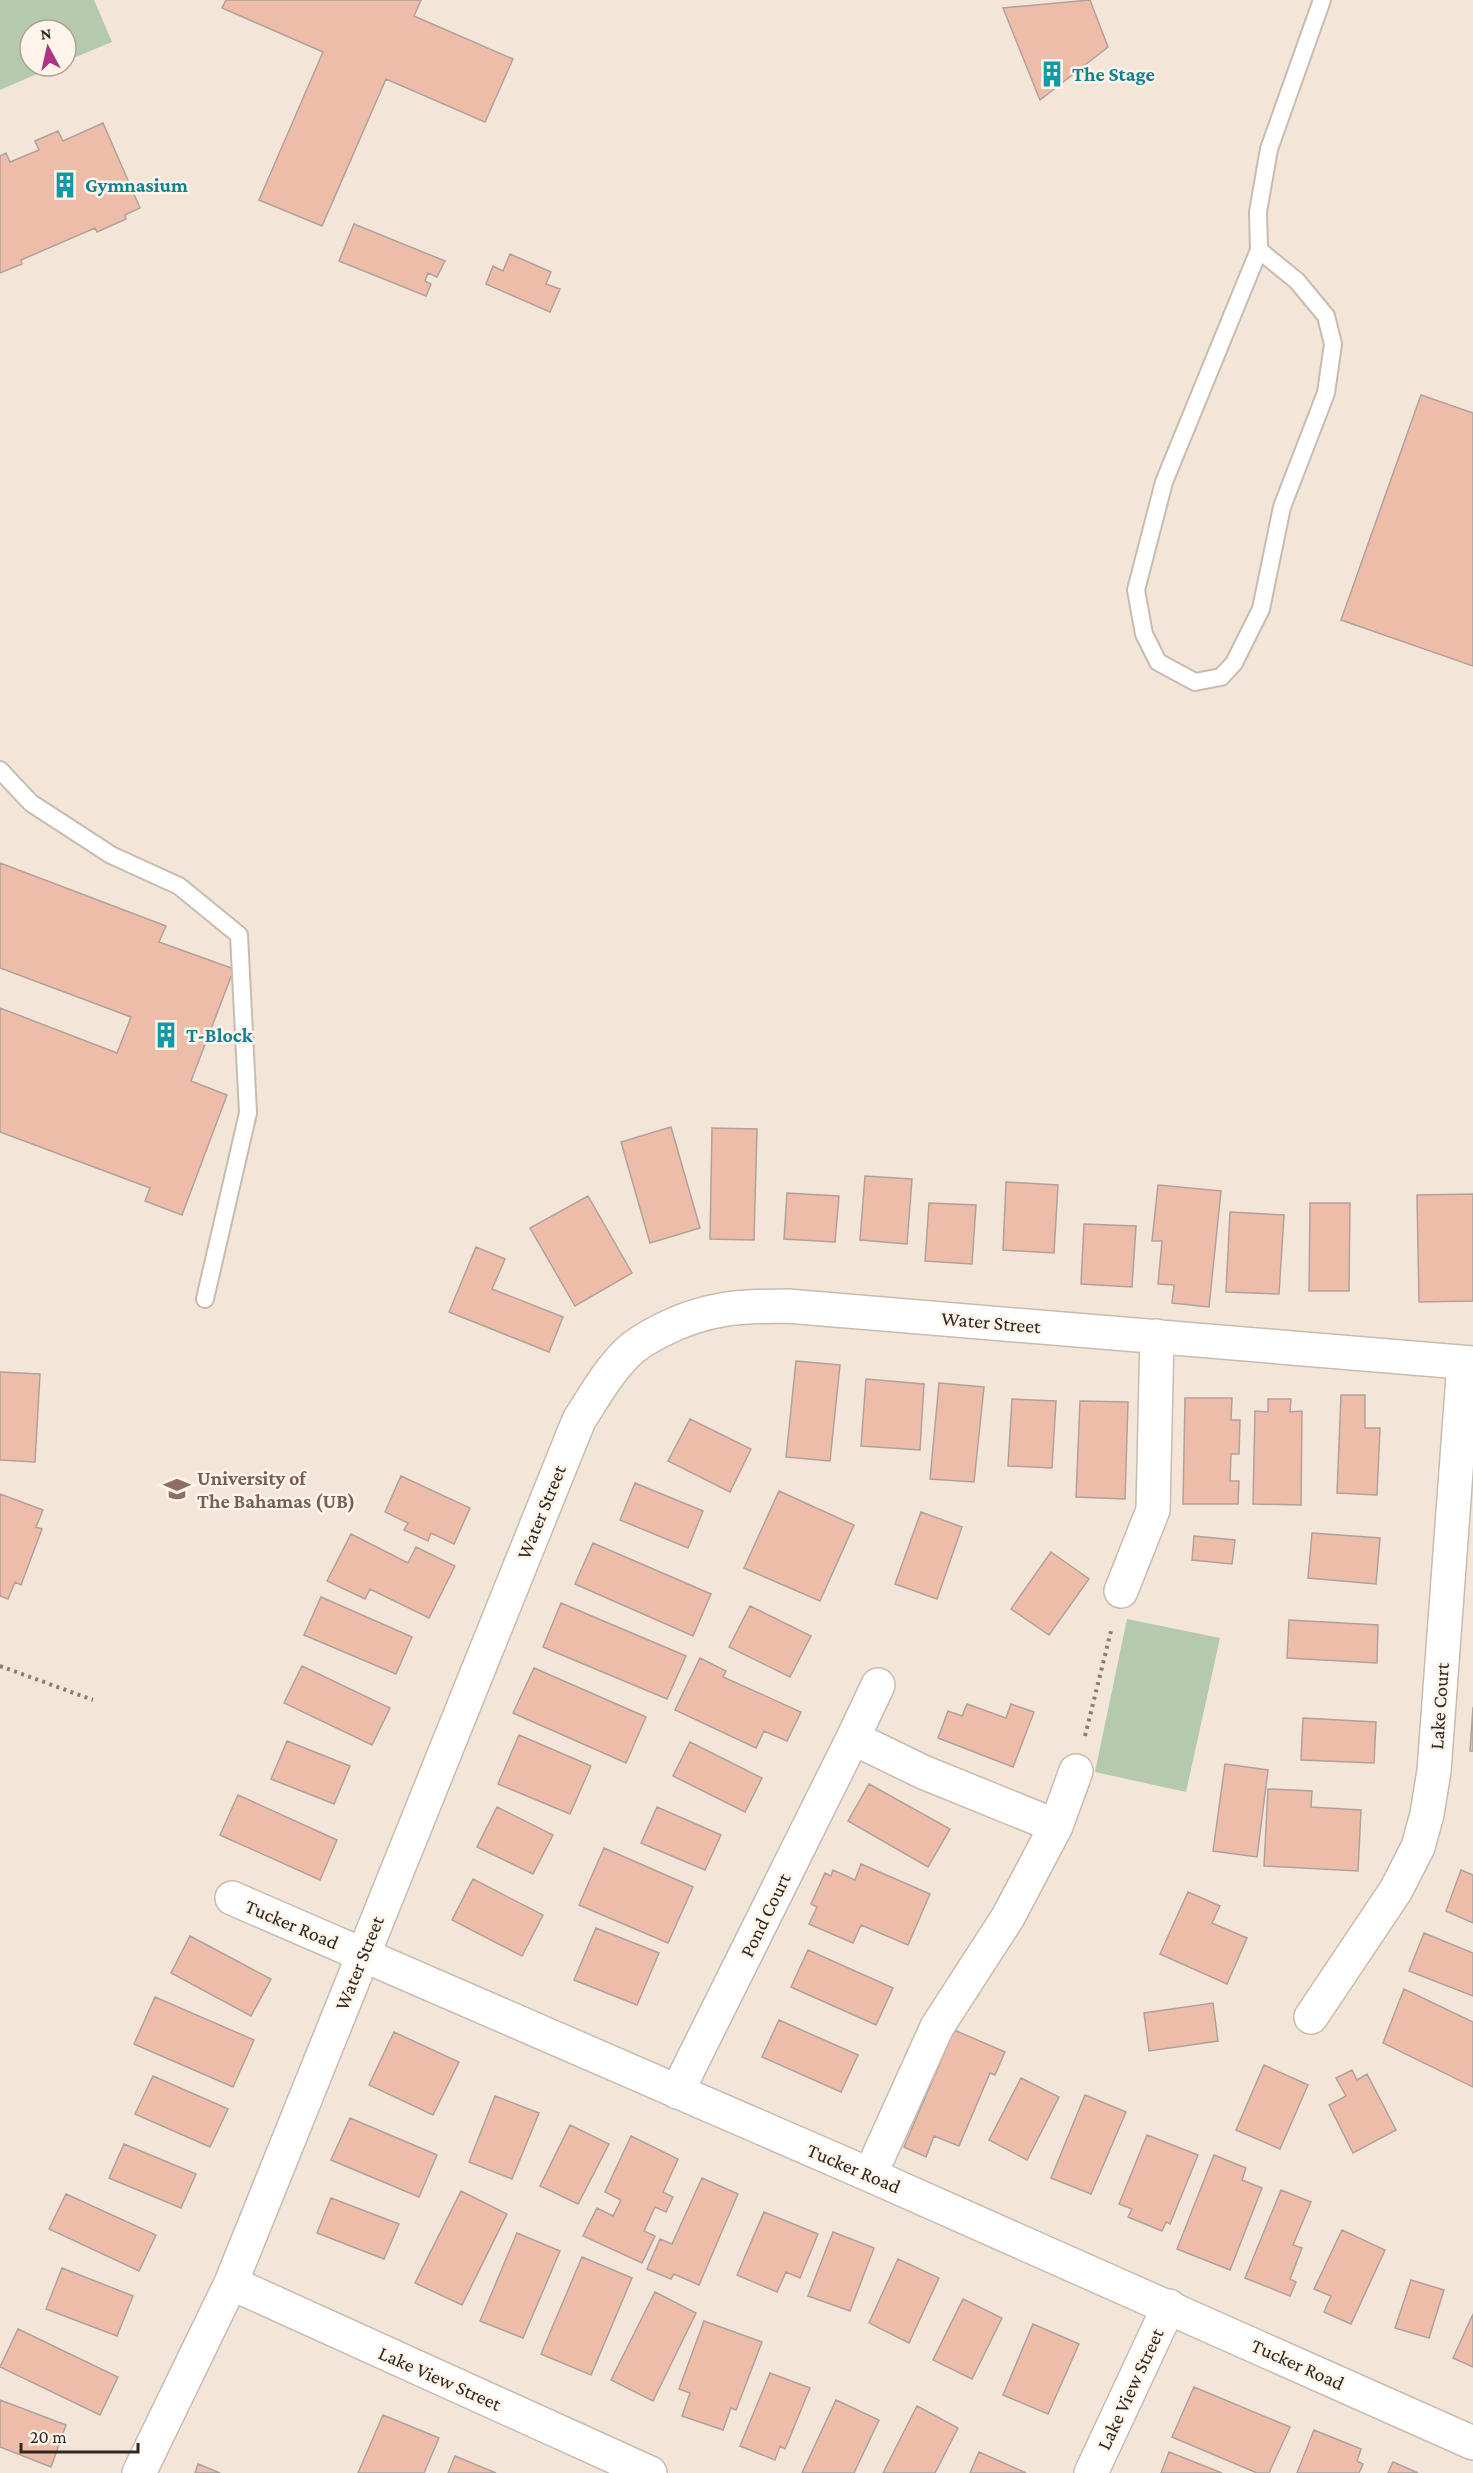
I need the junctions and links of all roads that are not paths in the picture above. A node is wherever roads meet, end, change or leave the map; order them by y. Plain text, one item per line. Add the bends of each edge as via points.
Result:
1 (1322, 0) edge
2 (1259, 250) junction
3 (0, 770) edge
4 (205, 1299) dead end
5 (1157, 1336) junction
6 (1469, 1363) edge
7 (1121, 1591) road end
8 (878, 1685) dead end
9 (853, 1738) junction
10 (1076, 1771) road end
11 (1056, 1826) junction
12 (232, 1898) dead end
13 (362, 1954) junction
14 (1311, 2017) dead end
15 (677, 2092) junction
16 (870, 2175) junction
17 (231, 2283) junction
18 (1169, 2306) junction
19 (1473, 2443) edge
20 (139, 2473) edge
21 (650, 2473) edge
22 (1091, 2473) edge

1 - 2 lane via 1269,149 1258,212
2 - 2 lane via 1164,483 1136,590 1144,634 1158,662 1194,682 1221,677 1234,663 1261,609 1282,507 1326,393 1333,344 1326,316 1297,281
3 - 4 lane via 31,803 111,855 179,886 240,935 248,1113
5 - 6 street, Water Street
5 - 7 street via 1153,1510
5 - 13 street, Water Street via 787,1306 745,1306 720,1308 686,1318 629,1351 608,1374 579,1420
6 - 14 street, Lake Court via 1427,1814 1418,1847 1396,1890
8 - 9 street, Pond Court
9 - 11 street via 923,1772
9 - 15 street, Pond Court
10 - 11 street
11 - 16 street via 1008,1917 937,2027
12 - 13 street, Tucker Road
13 - 15 street, Tucker Road
13 - 17 street, Water Street
15 - 16 street, Tucker Road
16 - 18 street, Tucker Road
17 - 20 street, Water Street
17 - 21 street, Lake View Street
18 - 19 street, Tucker Road
18 - 22 street, Lake View Street

